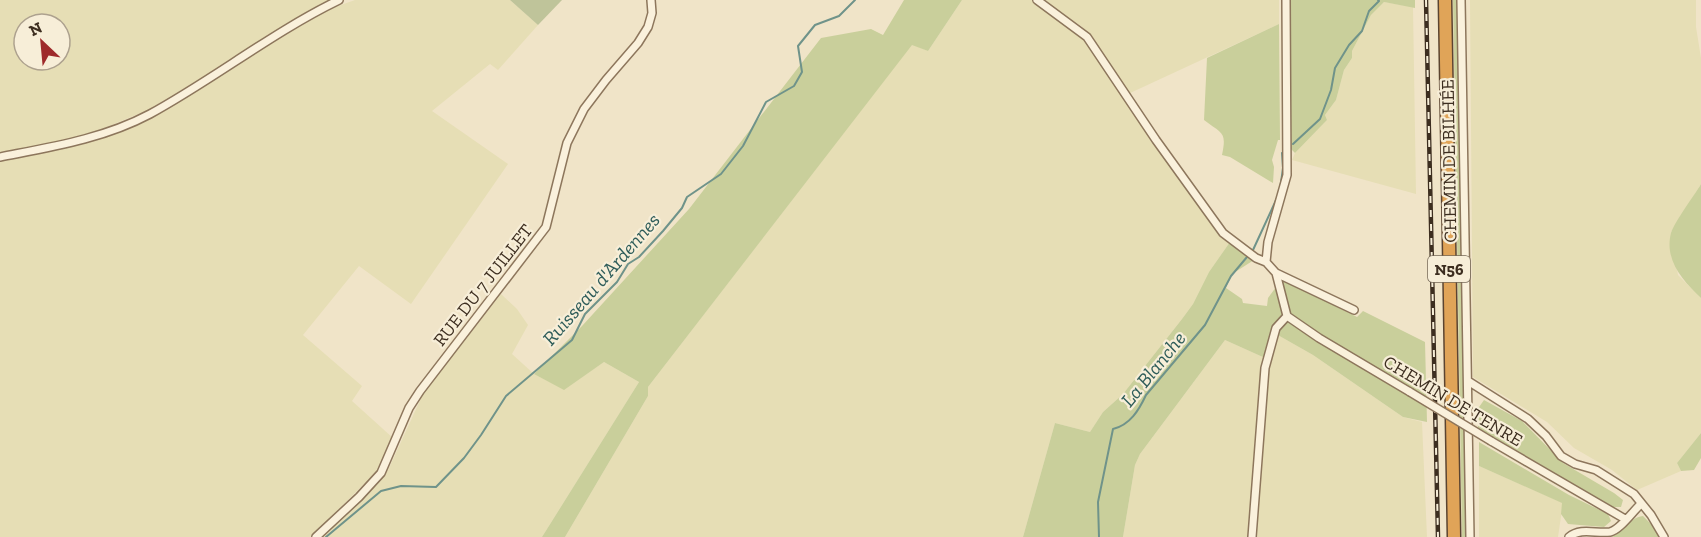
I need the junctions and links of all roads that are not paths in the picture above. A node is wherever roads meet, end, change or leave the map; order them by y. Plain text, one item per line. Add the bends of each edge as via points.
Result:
1 (339, 0) edge
2 (651, 0) edge
3 (1037, 0) edge
4 (1286, 0) edge
5 (1445, 0) edge
6 (1461, 0) edge
7 (0, 157) edge
8 (1266, 262) junction
9 (1276, 273) junction
10 (1354, 310) dead end
11 (1287, 316) junction
12 (1468, 381) junction
13 (1641, 504) junction
14 (1625, 519) junction
15 (316, 537) edge
16 (1252, 537) edge
17 (1454, 537) edge
18 (1470, 537) edge
19 (1569, 537) edge
20 (1664, 537) edge

1 - 7 street via 148,114 69,144
2 - 15 street, RUE DU 7 JUILLET via 648,27 584,109 567,143 546,227 420,391 381,473
3 - 8 street via 1087,37 1223,233
4 - 8 street via 1287,174
5 - 17 highway, N56
6 - 12 street, CHEMIN DE BILHÉE
8 - 9 street
9 - 10 street
9 - 11 street
11 - 14 street, CHEMIN DE TENRE, bridge
11 - 16 street via 1276,328 1265,368
12 - 13 street, CHEMIN DE TENRE via 1528,420 1561,456 1596,470 1634,494
12 - 18 street, CHEMIN DE BILHÉE
13 - 14 street
13 - 20 street, CHEMIN DE TENRE
14 - 19 street via 1621,527 1611,532 1589,531

